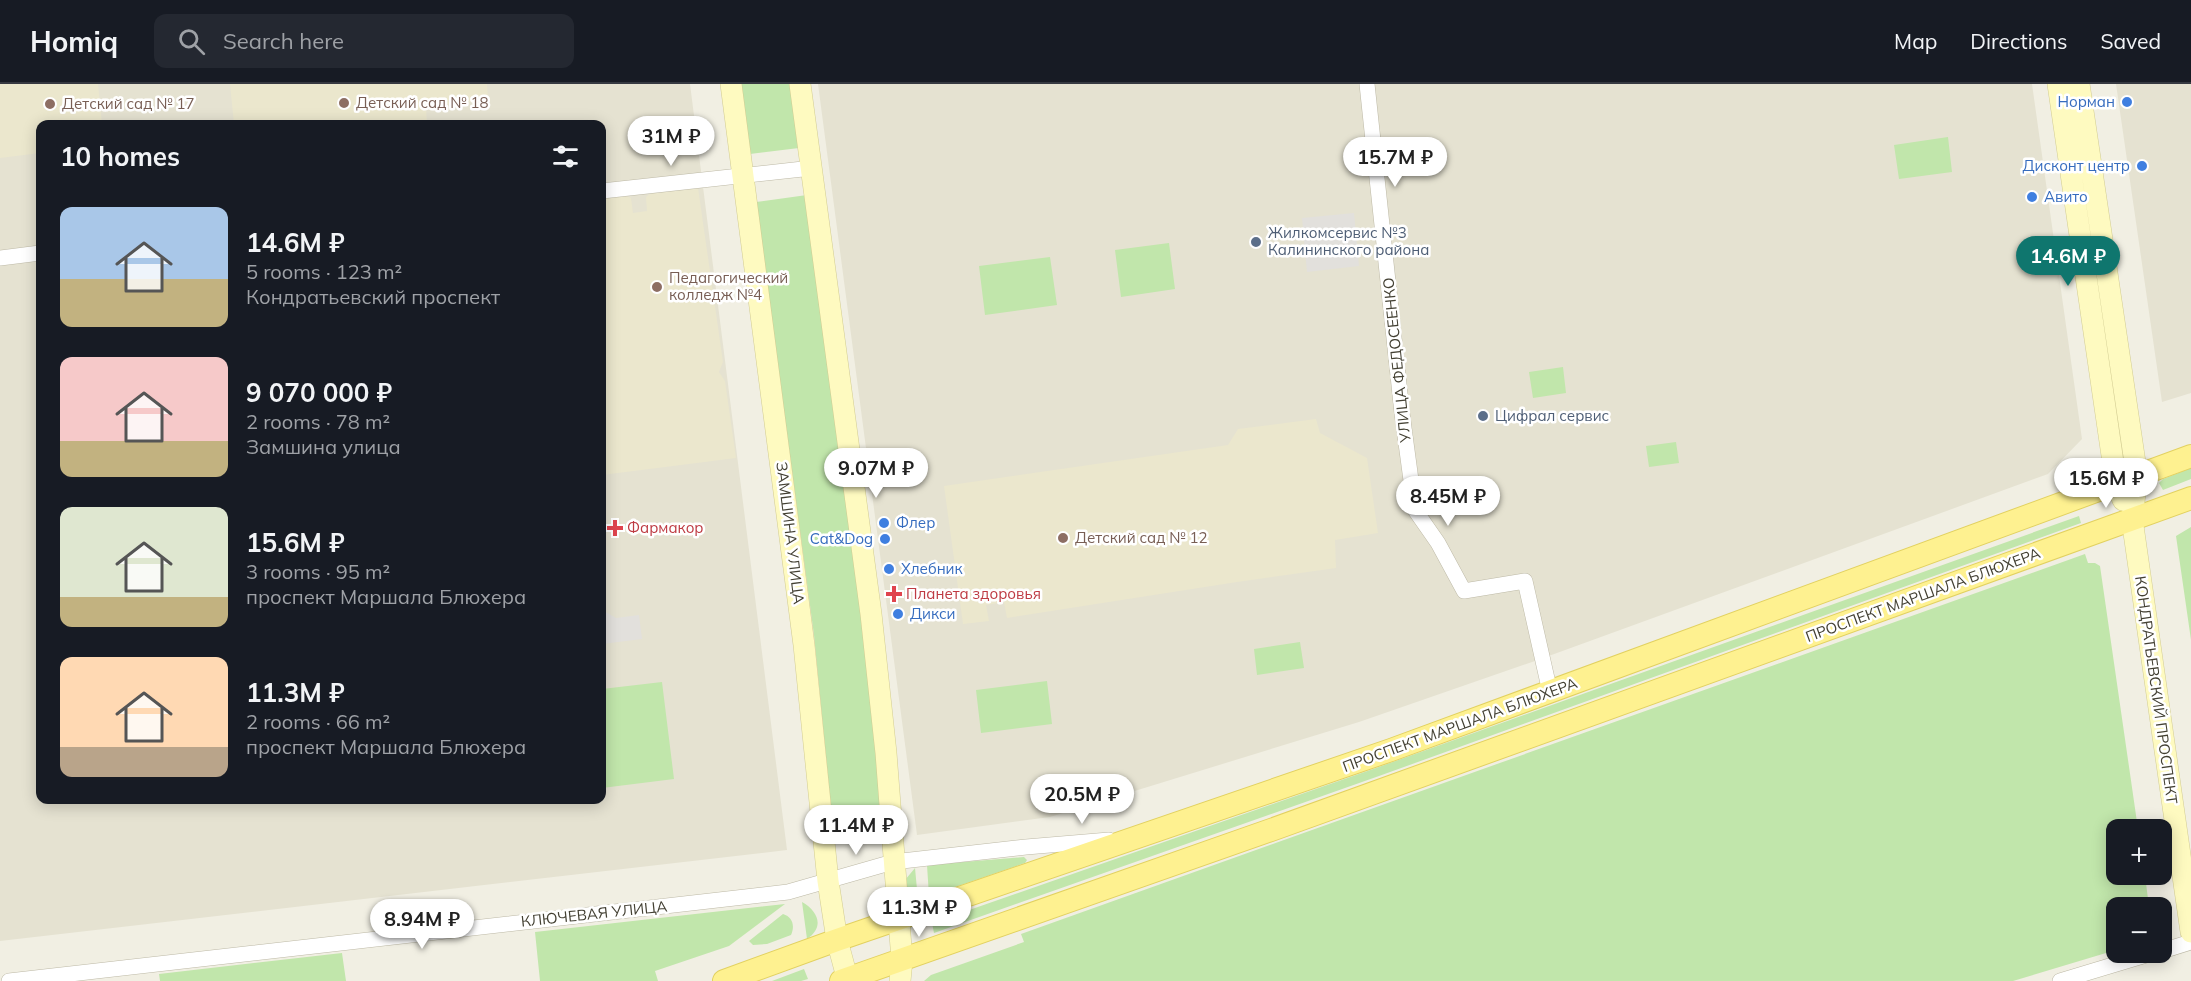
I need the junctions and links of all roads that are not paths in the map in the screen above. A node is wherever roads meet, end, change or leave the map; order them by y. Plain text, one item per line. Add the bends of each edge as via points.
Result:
1 (731, 84) edge
2 (800, 84) edge
3 (1367, 84) edge
4 (2058, 84) edge
5 (2079, 84) edge
6 (812, 168) junction
7 (743, 176) junction
8 (606, 192) edge
9 (36, 254) edge
10 (0, 258) edge
11 (2191, 456) edge
12 (2127, 480) junction
13 (2191, 498) edge
14 (2132, 519) junction
15 (1550, 692) junction
16 (2183, 821) edge
17 (1141, 837) junction
18 (893, 862) junction
19 (828, 881) junction
20 (898, 920) junction
21 (2191, 932) edge
22 (837, 940) junction
23 (2191, 942) edge
24 (2172, 948) edge
25 (2120, 963) edge
26 (901, 971) edge
27 (846, 980) edge
28 (9, 981) edge
29 (724, 981) edge
30 (2060, 981) edge

1 - 7 street, ЗАМШИНА УЛИЦА
2 - 6 street
3 - 15 street, УЛИЦА ФЕДОСЕЕНКО via 1415,510 1464,591 1525,581
4 - 12 street, КОНДРАТЬЕВСКИЙ ПРОСПЕКТ
5 - 12 street, КОНДРАТЬЕВСКИЙ ПРОСПЕКТ
6 - 7 street
6 - 18 street via 871,614
7 - 8 street
7 - 19 street, ЗАМШИНА УЛИЦА via 804,645
9 - 10 street
11 - 12 main road, ПРОСПЕКТ МАРШАЛА БЛЮХЕРА
12 - 14 street, КОНДРАТЬЕВСКИЙ ПРОСПЕКТ
12 - 15 main road, ПРОСПЕКТ МАРШАЛА БЛЮХЕРА
13 - 14 main road, ПРОСПЕКТ МАРШАЛА БЛЮХЕРА
14 - 16 street, КОНДРАТЬЕВСКИЙ ПРОСПЕКТ
14 - 26 main road, ПРОСПЕКТ МАРШАЛА БЛЮХЕРА via 1260,834
15 - 17 main road, ПРОСПЕКТ МАРШАЛА БЛЮХЕРА
16 - 21 street, КОНДРАТЬЕВСКИЙ ПРОСПЕКТ
17 - 18 street, КЛЮЧЕВАЯ УЛИЦА
17 - 20 main road, ПРОСПЕКТ МАРШАЛА БЛЮХЕРА
18 - 19 street, КЛЮЧЕВАЯ УЛИЦА
18 - 20 street
19 - 22 street, ЗАМШИНА УЛИЦА
19 - 28 street, КЛЮЧЕВАЯ УЛИЦА via 788,892
20 - 22 main road, ПРОСПЕКТ МАРШАЛА БЛЮХЕРА
20 - 26 street
22 - 27 street, ЗАМШИНА УЛИЦА
22 - 29 main road, ПРОСПЕКТ МАРШАЛА БЛЮХЕРА
23 - 24 street
25 - 30 street
26 - 27 main road, ПРОСПЕКТ МАРШАЛА БЛЮХЕРА

